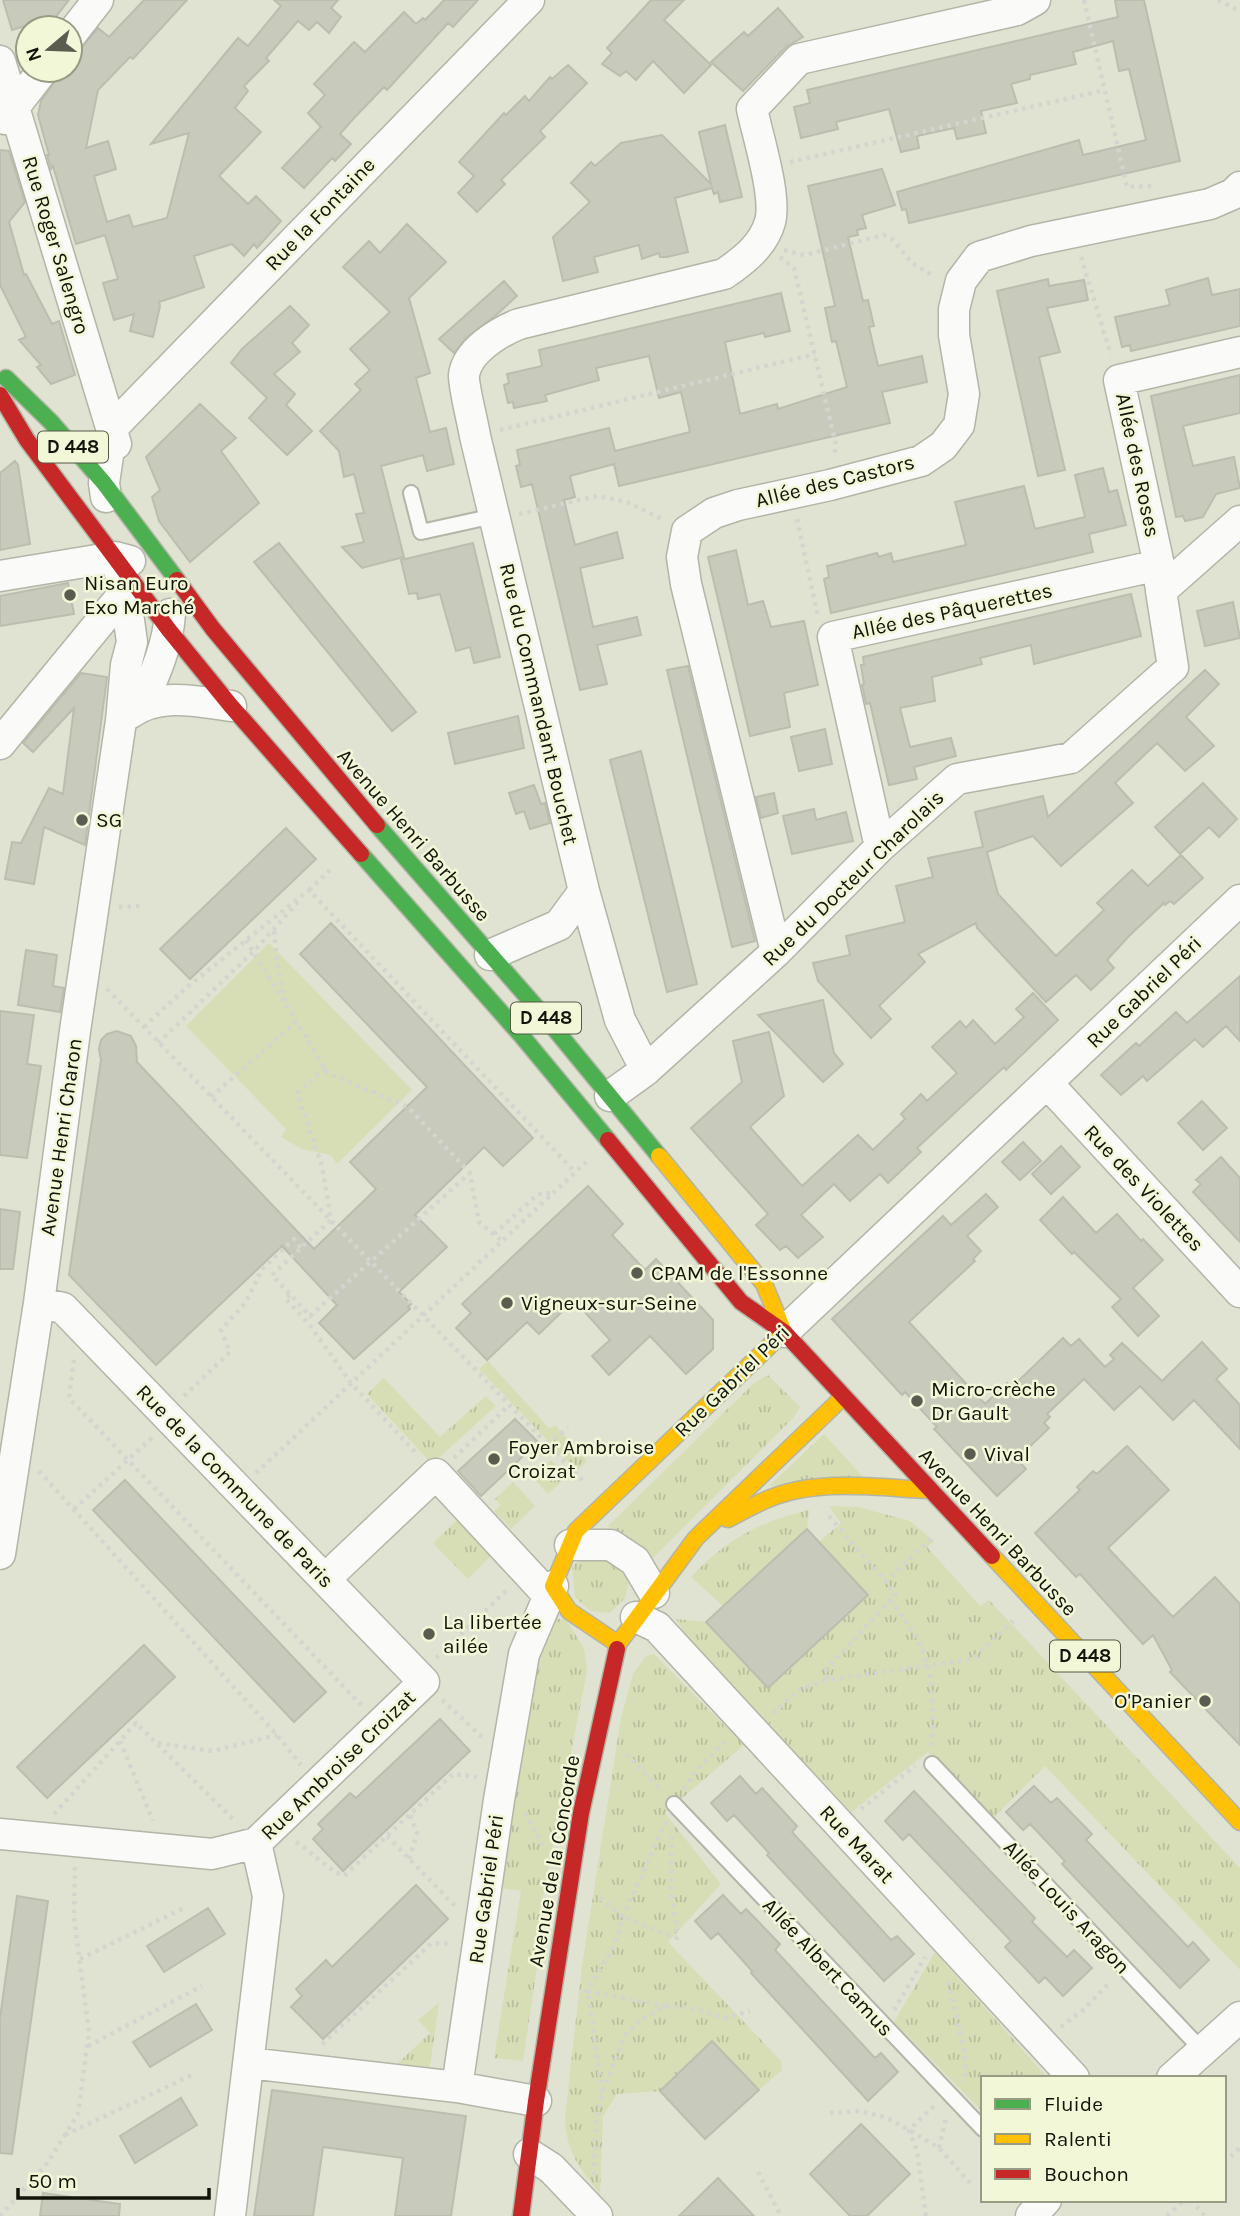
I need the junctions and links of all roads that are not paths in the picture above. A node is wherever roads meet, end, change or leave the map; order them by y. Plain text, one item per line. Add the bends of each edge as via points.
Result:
1 (98, 0) edge
2 (529, 0) edge
3 (1035, 0) edge
4 (84, 18) edge
5 (0, 61) edge
6 (32, 84) edge
7 (7, 116) edge
8 (1240, 187) edge
9 (1240, 352) edge
10 (0, 373) edge
11 (0, 395) edge
12 (112, 428) junction
13 (63, 435) junction
14 (104, 484) junction
15 (411, 493) dead end
16 (495, 518) junction
17 (1240, 521) edge
18 (139, 529) junction
19 (115, 556) junction
20 (171, 572) junction
21 (0, 576) edge
22 (1160, 578) junction
23 (125, 592) junction
24 (169, 630) junction
25 (132, 642) junction
26 (231, 706) junction
27 (131, 713) junction
28 (288, 717) junction
29 (0, 744) edge
30 (880, 847) junction
31 (584, 891) junction
32 (1240, 901) edge
33 (776, 952) junction
34 (489, 955) junction
35 (646, 1070) junction
36 (1048, 1084) junction
37 (610, 1096) junction
38 (1240, 1292) edge
39 (39, 1303) junction
40 (784, 1332) junction
41 (844, 1397) junction
42 (930, 1490) junction
43 (696, 1538) junction
44 (570, 1545) junction
45 (0, 1554) edge
46 (325, 1579) junction
47 (551, 1591) junction
48 (654, 1593) junction
49 (635, 1617) junction
50 (618, 1644) junction
51 (421, 1679) joint
52 (932, 1764) road end
53 (674, 1804) road end
54 (1240, 1822) edge
55 (0, 1834) edge
56 (265, 1835) junction
57 (1240, 2017) edge
58 (1202, 2050) junction
59 (248, 2063) junction
60 (1072, 2076) edge
61 (1174, 2076) edge
62 (457, 2087) junction
63 (536, 2101) junction
64 (981, 2127) edge
65 (528, 2154) junction
66 (1044, 2202) edge
67 (596, 2215) edge
68 (230, 2216) edge
69 (521, 2216) edge
70 (1031, 2216) edge

1 - 4 street
2 - 12 street, Rue la Fontaine
3 - 16 street, Rue du Commandant Bouchet via 1017,10 799,59 752,109 771,196 770,221 745,260 724,274 519,324 501,331 472,358 464,375
5 - 7 street, Rue Roger Salengro
6 - 7 street
7 - 12 street, Rue Roger Salengro
8 - 33 street, Allée des Castors via 1210,204 1031,241 979,257 961,281 954,309 964,394 959,425 943,446 921,461 713,513 687,531 682,557 686,584
9 - 22 street, Allée des Roses via 1119,380
10 - 13 main road, Avenue Henri Barbusse / D 448
11 - 19 main road, Avenue Henri Barbusse / D 448 via 27,440
12 - 13 street
12 - 14 street, Rue Roger Salengro
12 - 18 street, Rue Roger Salengro
13 - 14 main road, Avenue Henri Barbusse / D 448
14 - 18 main road, Avenue Henri Barbusse / D 448
14 - 19 street, Rue Roger Salengro
15 - 16 lane via 421,532
16 - 31 street, Rue du Commandant Bouchet
17 - 22 street
18 - 20 main road, Avenue Henri Barbusse / D 448
19 - 20 street
19 - 21 street
19 - 23 street, Avenue Henri Charon
19 - 24 main road, Avenue Henri Barbusse / D 448
20 - 24 street, Avenue Henri Charon
20 - 28 main road, Avenue Henri Barbusse / D 448
22 - 30 street, Rue du Docteur Charolais via 1173,667 1071,758 957,779
22 - 30 street, Allée des Pâquerettes via 833,637
23 - 25 street, Avenue Henri Charon
23 - 29 street
24 - 25 street
24 - 26 main road, Avenue Henri Barbusse / D 448
24 - 27 street, Avenue Henri Charon via 155,674
24 - 28 street via 211,651
25 - 27 street, Avenue Henri Charon via 126,665
26 - 27 street via 171,700
26 - 40 main road, Avenue Henri Barbusse / D 448 via 521,1035 741,1302
27 - 39 street, Avenue Henri Charon via 85,965
28 - 34 main road, Avenue Henri Barbusse / D 448
30 - 33 street, Rue du Docteur Charolais
31 - 34 street via 559,925
31 - 35 street, Rue du Commandant Bouchet via 620,1020
32 - 36 street, Rue Gabriel Péri
33 - 35 street, Rue du Docteur Charolais
34 - 37 main road, Avenue Henri Barbusse / D 448
35 - 37 street, Rue du Docteur Charolais
36 - 38 street, Rue des Violettes
36 - 40 street, Rue Gabriel Péri
37 - 40 main road, Avenue Henri Barbusse / D 448 via 764,1283
39 - 45 street, Avenue Henri Charon
39 - 46 street, Rue de la Commune de Paris via 63,1308
40 - 41 main road, Avenue Henri Barbusse / D 448
40 - 44 main road, Rue Gabriel Péri via 576,1531
41 - 42 main road, Avenue Henri Barbusse / D 448
41 - 43 main road, Avenue de la Concorde
42 - 43 main road, Avenue de la Concorde via 838,1486 793,1491 751,1506
42 - 54 main road, Avenue Henri Barbusse / D 448
43 - 48 main road, Avenue de la Concorde
44 - 47 main road, Rue Gabriel Péri
44 - 48 street via 611,1545 635,1561
46 - 47 street via 436,1474 527,1572
46 - 51 street, Rue de la Commune de Paris
47 - 50 main road via 569,1611
47 - 62 street, Rue Gabriel Péri via 524,1654
48 - 49 main road, Avenue de la Concorde
49 - 50 main road, Avenue de la Concorde
49 - 60 street, Rue Marat via 657,1627
50 - 63 main road, Avenue de la Concorde via 571,1874
51 - 56 street, Rue Ambroise Croizat
52 - 58 lane, Allée Louis Aragon
53 - 64 lane, Allée Albert Camus
55 - 56 street, Rue Ambroise Croizat via 212,1854
56 - 59 street via 268,1896
57 - 58 street
58 - 61 street
59 - 62 street
59 - 68 street
62 - 63 street
63 - 65 main road, Avenue de la Concorde
65 - 67 street via 551,2168
65 - 69 main road, Avenue de la Concorde
66 - 70 street

